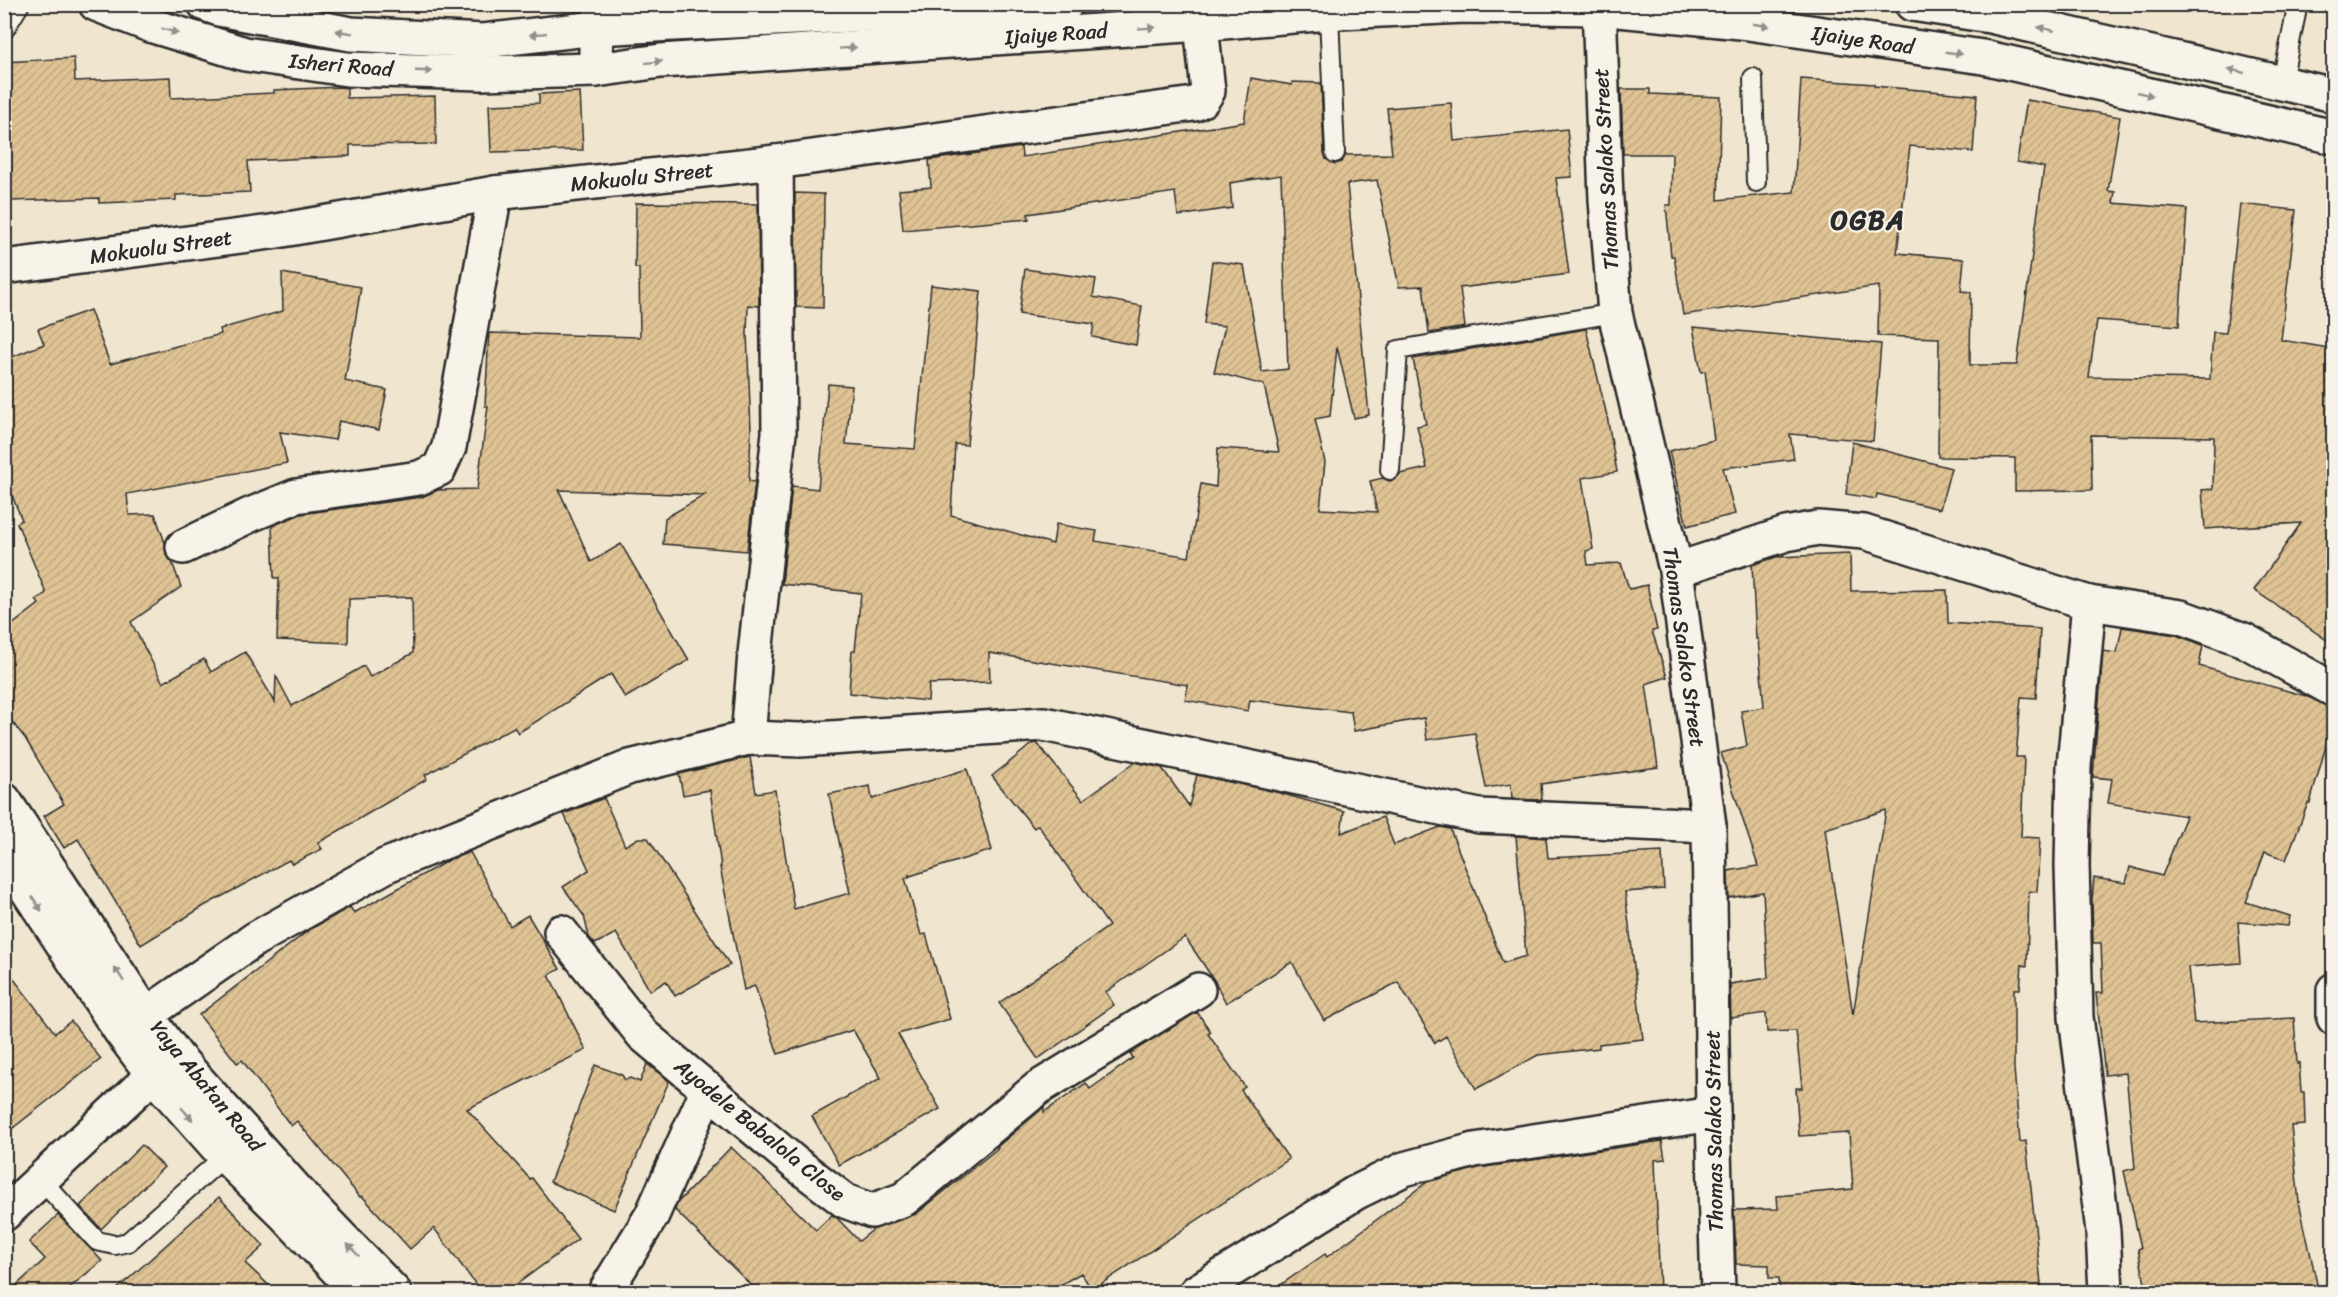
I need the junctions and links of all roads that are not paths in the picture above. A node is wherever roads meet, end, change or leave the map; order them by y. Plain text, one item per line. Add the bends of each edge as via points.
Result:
1 (20, 4) edge
2 (96, 4) edge
3 (1066, 4) edge
4 (1912, 4) edge
5 (2298, 4) edge
6 (215, 6) edge
7 (1599, 6) edge
8 (1365, 8) edge
9 (743, 13) edge
10 (1329, 15) junction
11 (600, 16) edge
12 (1201, 24) junction
13 (4, 30) edge
14 (596, 70) junction
15 (1753, 78) dead end
16 (2282, 81) junction
17 (2334, 95) edge
18 (2334, 137) edge
19 (1335, 153) dead end
20 (776, 162) junction
21 (1756, 182) dead end
22 (495, 194) junction
23 (4, 267) edge
24 (1615, 313) junction
25 (1390, 470) dead end
26 (183, 546) dead end
27 (1676, 570) junction
28 (2089, 603) junction
29 (2334, 690) edge
30 (748, 738) junction
31 (4, 800) edge
32 (1709, 826) junction
33 (4, 855) edge
34 (561, 932) dead end
35 (1198, 990) dead end
36 (2334, 990) edge
37 (2334, 1018) edge
38 (134, 1023) junction
39 (165, 1066) junction
40 (708, 1089) junction
41 (1713, 1114) junction
42 (225, 1156) junction
43 (42, 1180) junction
44 (4, 1214) edge
45 (358, 1293) edge
46 (394, 1293) edge
47 (605, 1293) edge
48 (1196, 1293) edge
49 (1718, 1293) edge
50 (2106, 1293) edge

1 - 13 lane
2 -> 14 street, Isheri Road via 245,54 347,69 481,73
3 - 9 street, Ijaiye Road
16 -> 4 street, Ijaiye Road via 1990,16
5 - 16 lane
11 -> 6 street, Isheri Road via 483,40 351,34
7 - 8 street, Ijaiye Road
7 -> 18 street, Ijaiye Road via 1983,57
7 - 24 street, Thomas Salako Street via 1606,200
8 - 10 street, Ijaiye Road
9 - 11 street, Ijaiye Road
10 - 12 street, Ijaiye Road
10 - 19 lane
11 - 14 street
14 -> 12 street, Ijaiye Road via 673,60
12 - 20 street, Mokuolu Street via 1208,91 1194,104
15 - 21 lane
16 - 17 street, Ijaiye Road
20 - 22 street, Mokuolu Street
20 - 30 street via 779,434
22 - 23 street, Mokuolu Street via 271,232
22 - 26 street via 449,447 439,469 419,478 296,496
24 - 25 lane via 1398,350
24 - 27 street, Thomas Salako Street
27 - 28 street via 1786,534 1818,528 1864,532
27 - 32 street, Thomas Salako Street
28 - 29 street via 2181,617 2244,640
28 - 50 street via 2074,766 2072,865 2076,1017 2103,1231
30 - 32 street via 800,740 1044,724 1479,816
30 - 38 street via 630,766 387,865 255,939
38 -> 31 street, Yaya Abatan Road
32 - 41 street, Thomas Salako Street
33 -> 38 street, Yaya Abatan Road
34 - 40 street, Ayodele Babalola Close via 643,1035
35 - 40 street, Ayodele Babalola Close via 1038,1088 904,1199 872,1210 845,1201
36 - 37 street
38 - 39 street, Yaya Abatan Road
39 -> 42 street, Yaya Abatan Road
39 - 43 street
46 -> 39 street, Yaya Abatan Road via 308,1203
40 - 47 street via 652,1215
41 - 48 street via 1474,1150 1404,1169 1355,1193
41 - 49 street, Thomas Salako Street
42 - 43 lane via 128,1242 115,1245 97,1241
42 - 45 street, Yaya Abatan Road
43 - 44 street

